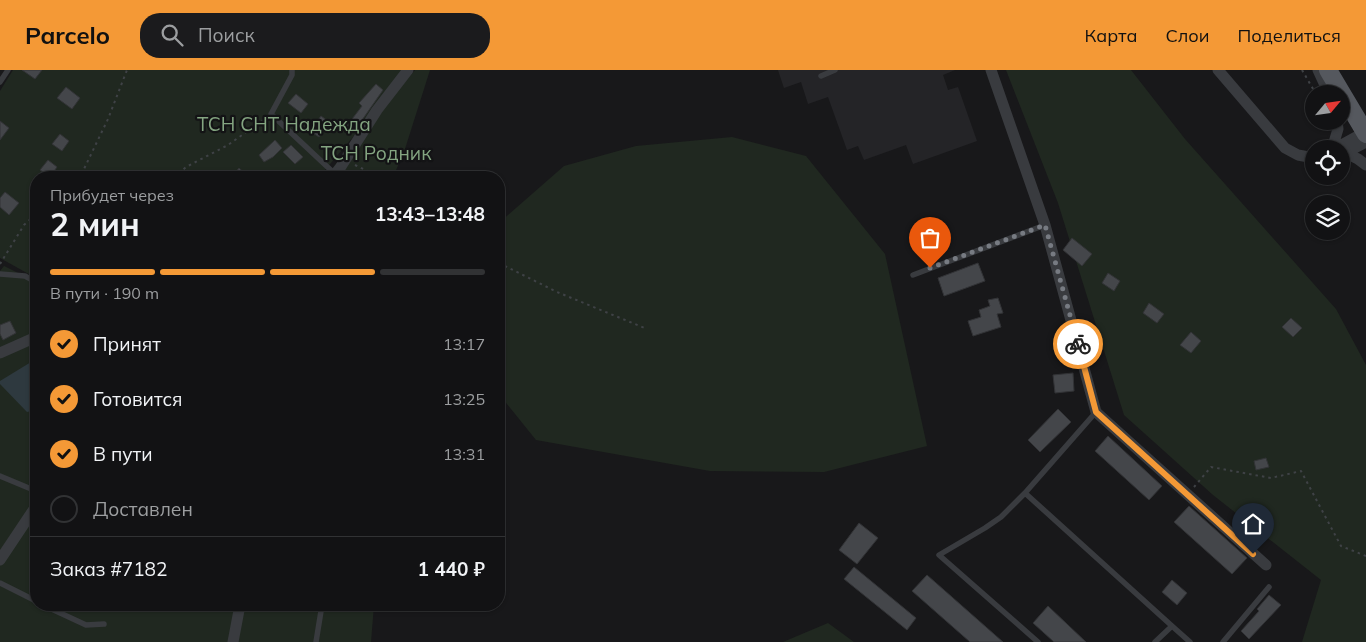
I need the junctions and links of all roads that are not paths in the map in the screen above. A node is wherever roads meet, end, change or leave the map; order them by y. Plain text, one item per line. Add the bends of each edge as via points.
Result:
1 (8, 70) edge
2 (292, 70) edge
3 (408, 70) edge
4 (835, 70) edge
5 (991, 70) edge
6 (1218, 70) edge
7 (1318, 70) edge
8 (1328, 70) edge
9 (821, 76) dead end
10 (0, 82) edge
11 (1325, 85) edge
12 (1365, 136) edge
13 (1350, 142) edge
14 (1350, 149) edge
15 (1305, 156) edge
16 (1350, 156) edge
17 (1366, 165) edge
18 (328, 171) edge
19 (337, 171) edge
20 (1045, 225) junction
21 (0, 274) edge
22 (913, 275) dead end
23 (30, 279) edge
24 (30, 340) edge
25 (0, 353) edge
26 (1096, 412) junction
27 (0, 476) edge
28 (30, 488) edge
29 (1024, 493) junction
30 (30, 515) edge
31 (0, 560) edge
32 (1266, 565) dead end
33 (0, 583) edge
34 (1269, 587) dead end
35 (30, 598) edge
36 (57, 611) edge
37 (239, 611) edge
38 (321, 611) edge
39 (104, 624) dead end
40 (1172, 626) junction
41 (233, 642) edge
42 (316, 642) edge
43 (1038, 642) edge
44 (1155, 642) edge
45 (1190, 642) edge
46 (1223, 642) edge

1 - 10 lane
2 - 18 lane via 271,114
3 - 19 street
4 - 9 lane
5 - 20 street
6 - 15 street via 1285,148
7 - 11 street
8 - 12 main road
12 - 13 street
12 - 14 street
16 - 17 street
20 - 22 lane
20 - 26 street
21 - 23 lane
24 - 25 street
26 - 29 lane
26 - 32 street
27 - 28 lane
29 - 40 lane
29 - 43 lane via 986,528 939,555
30 - 31 street
33 - 35 lane
34 - 46 lane
36 - 39 lane via 86,625
37 - 41 street
38 - 42 lane
40 - 44 lane
40 - 45 lane

